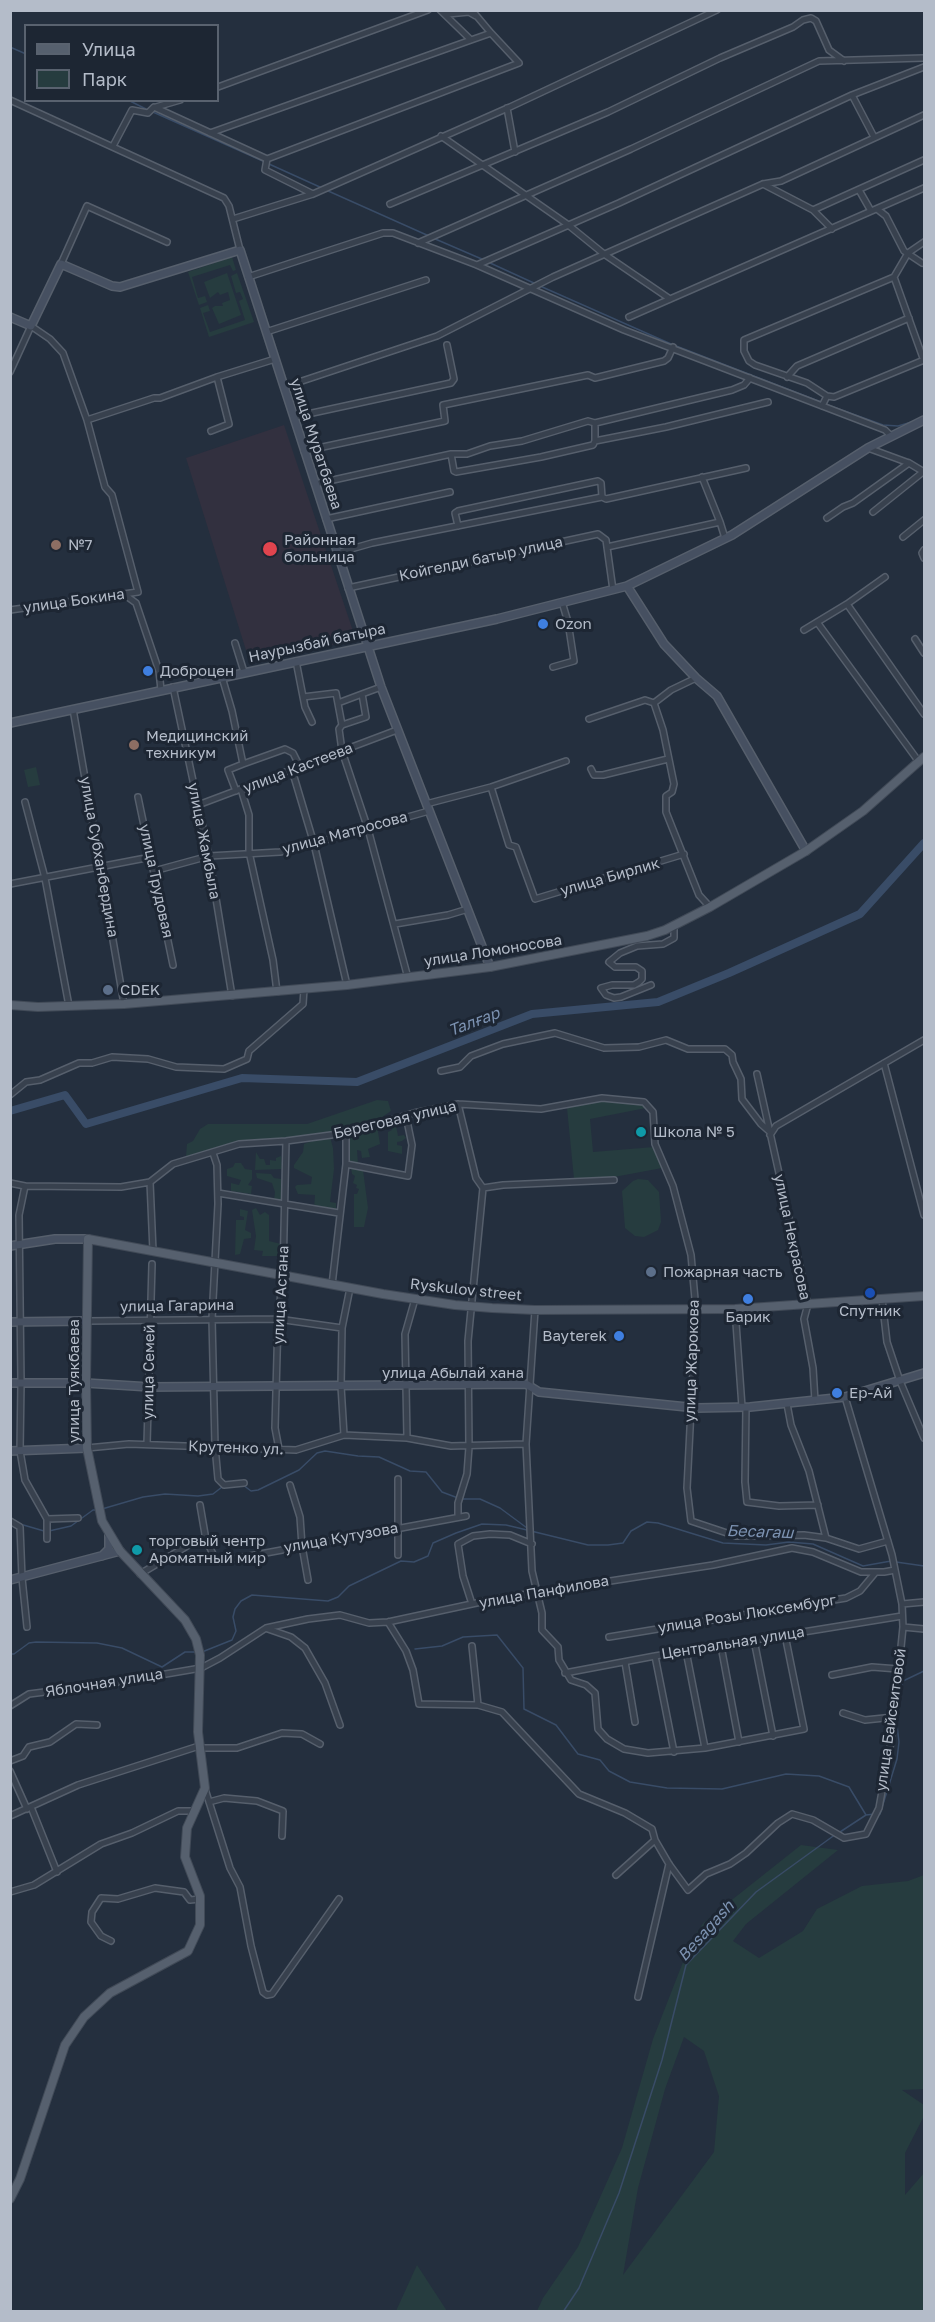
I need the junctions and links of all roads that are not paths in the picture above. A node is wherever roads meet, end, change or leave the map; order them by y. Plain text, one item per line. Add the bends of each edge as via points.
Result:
1 (428, 10) edge
2 (441, 10) edge
3 (717, 10) edge
4 (474, 13) edge
5 (491, 33) junction
6 (471, 40) junction
7 (924, 58) edge
8 (844, 62) junction
9 (924, 67) edge
10 (219, 87) edge
11 (852, 95) junction
12 (10, 100) edge
13 (173, 102) edge
14 (154, 107) junction
15 (507, 108) junction
16 (924, 115) edge
17 (210, 133) junction
18 (441, 136) junction
19 (874, 137) junction
20 (113, 146) junction
21 (515, 152) junction
22 (924, 160) edge
23 (266, 162) junction
24 (485, 165) junction
25 (763, 184) junction
26 (924, 188) edge
27 (859, 190) junction
28 (313, 194) junction
29 (527, 195) junction
30 (390, 204) dead end
31 (813, 210) junction
32 (874, 210) junction
33 (232, 219) junction
34 (567, 224) junction
35 (832, 229) junction
36 (167, 242) dead end
37 (924, 242) edge
38 (418, 243) junction
39 (240, 250) junction
40 (908, 253) junction
41 (604, 254) junction
42 (482, 262) junction
43 (922, 263) dead end
44 (61, 264) junction
45 (248, 277) junction
46 (894, 277) junction
47 (426, 280) dead end
48 (535, 285) junction
49 (670, 299) junction
50 (10, 317) edge
51 (629, 317) dead end
52 (909, 318) junction
53 (32, 326) junction
54 (266, 332) junction
55 (447, 345) dead end
56 (673, 347) junction
57 (275, 359) junction
58 (924, 360) edge
59 (10, 372) edge
60 (217, 377) junction
61 (787, 377) junction
62 (750, 378) junction
63 (284, 387) junction
64 (768, 402) dead end
65 (824, 402) junction
66 (294, 417) junction
67 (87, 420) junction
68 (924, 420) edge
69 (595, 423) junction
70 (211, 431) dead end
71 (890, 435) junction
72 (595, 441) junction
73 (868, 448) junction
74 (304, 451) junction
75 (451, 454) junction
76 (909, 463) junction
77 (746, 468) dead end
78 (924, 472) edge
79 (702, 477) junction
80 (315, 484) junction
81 (450, 492) dead end
82 (602, 497) junction
83 (873, 512) dead end
84 (827, 518) dead end
85 (326, 519) junction
86 (924, 520) edge
87 (720, 522) junction
88 (458, 526) junction
89 (903, 537) dead end
90 (725, 538) junction
91 (607, 547) junction
92 (924, 550) edge
93 (337, 553) junction
94 (924, 558) edge
95 (885, 577) dead end
96 (627, 586) junction
97 (348, 588) junction
98 (613, 590) junction
99 (125, 595) junction
100 (562, 602) junction
101 (847, 604) junction
102 (10, 610) edge
103 (817, 622) junction
104 (804, 630) dead end
105 (915, 639) dead end
106 (235, 643) dead end
107 (367, 646) junction
108 (924, 653) edge
109 (296, 661) junction
110 (553, 667) dead end
111 (244, 672) junction
112 (222, 677) junction
113 (696, 678) junction
114 (173, 687) junction
115 (381, 687) junction
116 (161, 690) junction
117 (362, 694) junction
118 (303, 697) junction
119 (654, 702) junction
120 (338, 703) junction
121 (73, 709) junction
122 (924, 714) edge
123 (589, 719) dead end
124 (312, 722) dead end
125 (10, 723) edge
126 (342, 725) junction
127 (397, 730) junction
128 (342, 751) junction
129 (668, 759) junction
130 (922, 759) edge
131 (566, 761) dead end
132 (243, 764) junction
133 (300, 767) junction
134 (292, 770) junction
135 (591, 770) dead end
136 (491, 787) junction
137 (239, 790) junction
138 (138, 797) dead end
139 (25, 802) dead end
140 (198, 805) junction
141 (428, 807) junction
142 (368, 829) junction
143 (314, 844) junction
144 (806, 850) junction
145 (249, 852) junction
146 (684, 854) junction
147 (209, 856) junction
148 (151, 857) junction
149 (101, 866) junction
150 (154, 870) junction
151 (45, 878) junction
152 (10, 884) edge
153 (710, 907) junction
154 (468, 909) junction
155 (395, 924) junction
156 (674, 925) junction
157 (173, 965) dead end
158 (490, 968) junction
159 (408, 978) junction
160 (347, 985) junction
161 (651, 985) dead end
162 (304, 989) junction
163 (278, 992) junction
164 (232, 996) junction
165 (124, 1004) junction
166 (10, 1005) edge
167 (69, 1006) junction
168 (924, 1040) edge
169 (884, 1063) junction
170 (441, 1071) dead end
171 (757, 1074) dead end
172 (10, 1095) edge
173 (644, 1102) joint
174 (458, 1104) junction
175 (406, 1116) junction
176 (346, 1133) junction
177 (770, 1133) junction
178 (286, 1141) junction
179 (213, 1153) junction
180 (346, 1164) junction
181 (614, 1180) dead end
182 (150, 1182) junction
183 (10, 1183) edge
184 (26, 1186) junction
185 (483, 1188) junction
186 (218, 1193) junction
187 (284, 1205) junction
188 (339, 1213) junction
189 (924, 1215) edge
190 (88, 1239) junction
191 (20, 1244) junction
192 (10, 1245) edge
193 (153, 1251) junction
194 (216, 1263) junction
195 (152, 1264) dead end
196 (283, 1275) junction
197 (332, 1285) junction
198 (350, 1288) junction
199 (924, 1296) edge
200 (415, 1299) junction
201 (882, 1299) junction
202 (808, 1304) junction
203 (472, 1307) junction
204 (735, 1309) junction
205 (535, 1310) junction
206 (696, 1310) junction
207 (212, 1319) junction
208 (278, 1319) junction
209 (87, 1321) junction
210 (150, 1321) junction
211 (10, 1322) edge
212 (20, 1322) junction
213 (342, 1328) junction
214 (924, 1373) edge
215 (900, 1381) junction
216 (10, 1383) edge
217 (21, 1383) junction
218 (86, 1383) junction
219 (277, 1384) junction
220 (470, 1385) junction
221 (213, 1386) junction
222 (341, 1386) junction
223 (405, 1386) junction
224 (150, 1387) junction
225 (530, 1387) junction
226 (845, 1397) junction
227 (815, 1401) junction
228 (787, 1404) junction
229 (690, 1407) junction
230 (744, 1407) junction
231 (344, 1435) junction
232 (407, 1438) junction
233 (924, 1438) edge
234 (147, 1444) junction
235 (526, 1444) junction
236 (215, 1446) junction
237 (469, 1447) junction
238 (87, 1448) junction
239 (279, 1449) junction
240 (10, 1451) edge
241 (20, 1451) junction
242 (398, 1479) dead end
243 (244, 1483) dead end
244 (290, 1485) dead end
245 (200, 1504) dead end
246 (818, 1505) junction
247 (466, 1516) dead end
248 (458, 1517) junction
249 (78, 1518) dead end
250 (47, 1519) junction
251 (10, 1521) edge
252 (397, 1528) junction
253 (109, 1534) junction
254 (826, 1538) junction
255 (47, 1539) dead end
256 (206, 1540) junction
257 (888, 1541) junction
258 (532, 1544) junction
259 (302, 1546) junction
260 (120, 1551) junction
261 (398, 1555) dead end
262 (101, 1556) junction
263 (895, 1568) junction
264 (875, 1573) junction
265 (140, 1574) junction
266 (22, 1578) junction
267 (10, 1580) edge
268 (308, 1581) dead end
269 (537, 1592) junction
270 (924, 1602) edge
271 (472, 1604) junction
272 (902, 1604) junction
273 (902, 1616) junction
274 (388, 1622) junction
275 (27, 1627) dead end
276 (903, 1627) junction
277 (266, 1628) junction
278 (924, 1629) edge
279 (785, 1635) junction
280 (609, 1637) dead end
281 (754, 1640) junction
282 (472, 1646) dead end
283 (721, 1646) junction
284 (686, 1651) junction
285 (655, 1656) junction
286 (625, 1662) junction
287 (201, 1668) junction
288 (898, 1669) junction
289 (565, 1673) junction
290 (832, 1675) dead end
291 (478, 1705) junction
292 (10, 1706) edge
293 (843, 1713) dead end
294 (894, 1717) junction
295 (635, 1722) dead end
296 (97, 1725) dead end
297 (340, 1725) dead end
298 (773, 1736) junction
299 (739, 1742) junction
300 (320, 1743) dead end
301 (199, 1746) junction
302 (705, 1748) junction
303 (674, 1752) junction
304 (10, 1761) edge
305 (10, 1771) edge
306 (205, 1788) junction
307 (210, 1802) junction
308 (29, 1808) junction
309 (195, 1811) junction
310 (10, 1816) edge
311 (282, 1836) dead end
312 (655, 1840) junction
313 (669, 1864) junction
314 (57, 1872) junction
315 (616, 1875) dead end
316 (10, 1892) edge
317 (200, 1899) junction
318 (339, 1899) dead end
319 (111, 1941) dead end
320 (638, 1996) dead end
321 (10, 2199) edge

1 - 10 street
2 - 4 street via 448,14
2 - 6 street
3 - 15 street
4 - 5 street
5 - 6 street
5 - 23 street via 519,63
6 - 17 street
7 - 8 street
8 - 21 street via 828,50 816,21 811,18
8 - 29 street via 819,61
9 - 11 street
11 - 19 street
11 - 34 street
12 - 20 street
13 - 14 street
14 - 17 street
14 - 20 street via 148,113 132,110
15 - 18 street
15 - 21 street
16 - 19 street
17 - 23 street
18 - 24 street
18 - 28 street
19 - 25 street via 781,181
20 - 33 street via 219,195 226,201
21 - 24 street
22 - 27 street
23 - 28 street via 265,170
24 - 29 street
24 - 30 street
25 - 31 street
25 - 41 street
26 - 32 street
27 - 31 street
27 - 32 street
28 - 33 street
29 - 34 street
29 - 38 street
31 - 35 street
32 - 35 street
32 - 40 street via 886,216
33 - 39 street
34 - 41 street
34 - 42 street
35 - 49 street
36 - 44 street via 87,206
37 - 40 street
38 - 42 street
38 - 45 street via 383,233
39 - 44 street via 120,287
39 - 45 street, улица Муратбаева
40 - 43 street
40 - 46 street
41 - 48 street
41 - 49 street
42 - 48 street
44 - 53 street
45 - 54 street, улица Муратбаева
46 - 52 street
46 - 61 street via 744,340 749,361
47 - 54 street
48 - 56 street via 624,330
48 - 63 street via 437,336
49 - 51 street
50 - 53 street
52 - 58 street
52 - 61 street via 796,366
53 - 59 street
53 - 67 street via 63,353
54 - 57 street, улица Муратбаева
55 - 66 street via 454,379 451,383
56 - 62 street
56 - 74 street via 664,361 595,378 588,375 443,405 445,421
57 - 60 street
57 - 63 street, улица Муратбаева
58 - 65 street
60 - 67 street
60 - 70 street via 229,424
61 - 65 street via 807,383
62 - 65 street
62 - 69 street via 732,390
63 - 66 street, улица Муратбаева
64 - 72 street
65 - 71 street
66 - 74 street, улица Муратбаева
67 - 99 street, улица Бокина via 138,592
68 - 71 street, Наурызбай батыра
69 - 72 street
69 - 75 street via 588,421 522,441
71 - 73 street, Наурызбай батыра
72 - 75 street via 593,445 456,472
73 - 76 street
73 - 90 street, Наурызбай батыра
74 - 80 street, улица Муратбаева
75 - 80 street
76 - 78 street
76 - 84 street
77 - 79 street
78 - 83 street
79 - 82 street
79 - 87 street
80 - 85 street, улица Муратбаева
81 - 85 street
82 - 88 street
82 - 88 street via 598,482 458,511
85 - 93 street, улица Муратбаева
86 - 89 street
87 - 90 street
87 - 91 street
88 - 93 street
90 - 96 street, Наурызбай батыра
91 - 97 street, Койгелди батыр улица via 606,540 598,534
91 - 98 street
92 - 94 street
93 - 97 street, улица Муратбаева
95 - 101 street
96 - 98 street, Наурызбай батыра
96 - 113 street via 664,644
97 - 107 street, улица Муратбаева
98 - 100 street, Наурызбай батыра
99 - 102 street, улица Бокина
99 - 116 street via 136,603 159,671
100 - 107 street, Наурызбай батыра
100 - 110 street via 574,661
101 - 103 street
101 - 122 street
103 - 104 street
103 - 130 street
105 - 108 street
106 - 111 street
107 - 109 street, Наурызбай батыра
107 - 115 street, улица Муратбаева
109 - 111 street, Наурызбай батыра
109 - 118 street
111 - 112 street, Наурызбай батыра
112 - 114 street, Наурызбай батыра
112 - 132 street
113 - 119 street
113 - 144 street via 717,696
114 - 116 street, Наурызбай батыра
114 - 140 street, улица Жамбыла
115 - 117 street
115 - 127 street, улица Муратбаева
116 - 121 street, Наурызбай батыра
117 - 120 street
117 - 126 street via 366,717
118 - 120 street via 336,693
118 - 124 street
119 - 123 street via 645,700
119 - 129 street
120 - 126 street
121 - 125 street, Наурызбай батыра
121 - 149 street, улица Субханбердина
126 - 128 street
127 - 128 street, улица Кастеева
127 - 141 street, улица Муратбаева
128 - 133 street, улица Кастеева
128 - 142 street
129 - 135 street via 603,776 594,775
129 - 146 street via 674,784 666,796 666,812
130 - 144 main road, улица Ломоносова via 863,811
131 - 136 street, улица Матросова
132 - 133 street via 285,749 293,753
132 - 137 street via 228,770
133 - 134 street, улица Кастеева
134 - 137 street, улица Кастеева
134 - 143 street
136 - 141 street, улица Матросова
136 - 146 street, улица Бирлик via 509,845 516,847 535,899
137 - 140 street, улица Кастеева
137 - 145 street via 249,815
138 - 148 street, улица Трудовая
139 - 151 street
140 - 147 street, улица Жамбыла
141 - 142 street, улица Матросова
141 - 154 street, улица Муратбаева
142 - 143 street, улица Матросова
142 - 155 street
143 - 145 street, улица Матросова via 280,852
143 - 160 street
144 - 153 main road, улица Ломоносова
145 - 147 street, улица Матросова
145 - 163 street
146 - 153 street via 699,895
147 - 150 street, улица Матросова
147 - 164 street, улица Жамбыла
148 - 149 street
148 - 150 street, улица Трудовая
149 - 151 street
149 - 165 street, улица Субханбердина
150 - 157 street, улица Трудовая
151 - 152 street
151 - 167 street
153 - 156 main road, улица Ломоносова
154 - 155 street
154 - 158 street, улица Муратбаева
155 - 159 street
156 - 158 main road, улица Ломоносова via 646,936
156 - 161 street via 674,938 663,944 637,946 609,962 615,967 636,967 642,971 639,982 600,988 606,995 621,997
158 - 159 main road, улица Ломоносова
159 - 160 main road, улица Ломоносова
160 - 162 main road, улица Ломоносова
162 - 163 main road, улица Ломоносова
162 - 172 street via 303,1004 249,1051 247,1059 224,1069 176,1067 138,1058 112,1057 79,1063 26,1082
163 - 164 main road, улица Ломоносова
164 - 165 main road, улица Ломоносова
165 - 167 main road, улица Ломоносова
166 - 167 main road, улица Ломоносова
168 - 169 street
169 - 177 street
169 - 189 street
170 - 177 street via 460,1067 471,1056 503,1044 555,1033 604,1048 639,1047 666,1040 688,1049 725,1049 732,1055 741,1078 742,1099
171 - 177 street, улица Некрасова
173 - 174 street, Береговая улица via 602,1098 541,1110
173 - 206 street, улица Жарокова via 653,1112 655,1144 683,1218
174 - 175 street, Береговая улица
174 - 185 street via 476,1178
175 - 176 street, Береговая улица
175 - 180 street via 412,1145 408,1176
176 - 178 street, Береговая улица
176 - 180 street
177 - 202 street, улица Некрасова
178 - 179 street, Береговая улица via 239,1144
178 - 187 street, улица Астана
179 - 182 street, Береговая улица via 173,1164
179 - 186 street
180 - 188 street
181 - 185 street
182 - 184 street, Береговая улица via 121,1187
182 - 193 street
183 - 184 street, Береговая улица
184 - 191 street via 19,1215
185 - 203 street
186 - 187 street
186 - 194 street
187 - 188 street
187 - 196 street, улица Астана
188 - 197 street
190 - 191 street, Ryskulov street
190 - 193 main road, Ryskulov street
190 - 209 main road, улица Туякбаева
191 - 192 street, Ryskulov street
191 - 212 street
193 - 194 main road, Ryskulov street
194 - 196 main road, Ryskulov street
194 - 207 street
195 - 210 street, улица Семей
196 - 197 main road, Ryskulov street
196 - 208 street, улица Астана
197 - 198 main road, Ryskulov street
198 - 200 main road, Ryskulov street
198 - 213 street
199 - 201 main road, Ryskulov street
200 - 203 main road, Ryskulov street
200 - 223 street via 405,1334
201 - 202 main road, Ryskulov street
201 - 215 street via 887,1342
202 - 204 main road, Ryskulov street
202 - 227 street, улица Некрасова via 804,1319
203 - 205 main road, Ryskulov street
203 - 220 street via 468,1341
204 - 206 main road, Ryskulov street
204 - 230 street
205 - 206 main road, Ryskulov street
205 - 225 street
206 - 229 street, улица Жарокова
207 - 208 street, улица Гагарина
207 - 210 street, улица Гагарина
207 - 221 street
208 - 213 street, улица Гагарина
208 - 219 street, улица Астана
209 - 210 street, улица Гагарина
209 - 212 street, улица Гагарина
209 - 218 main road, улица Туякбаева
210 - 224 street, улица Семей
211 - 212 street, улица Гагарина
212 - 217 street
213 - 222 street
214 - 215 street, улица Абылай хана
215 - 226 street, улица Абылай хана
215 - 233 street
216 - 217 street, улица Абылай хана
217 - 218 street, улица Абылай хана
217 - 241 street
218 - 224 street, улица Абылай хана
218 - 238 main road, улица Туякбаева
219 - 221 street, улица Абылай хана
219 - 222 street, улица Абылай хана
219 - 239 street, улица Астана via 275,1428
220 - 223 street, улица Абылай хана
220 - 225 street, улица Абылай хана
220 - 237 street
221 - 224 street, улица Абылай хана
221 - 236 street
222 - 223 street, улица Абылай хана
222 - 231 street
223 - 232 street
224 - 234 street, улица Семей
225 - 229 street, улица Абылай хана via 539,1392
225 - 235 street
226 - 227 street, улица Абылай хана
226 - 257 street, улица Байсеитовой
227 - 228 street, улица Абылай хана
228 - 230 street, улица Абылай хана
228 - 246 street
229 - 230 street, улица Абылай хана
229 - 254 street, улица Жарокова via 687,1488 691,1521 736,1536
230 - 246 street via 747,1502
231 - 232 street, Крутенко ул.
231 - 239 street, Крутенко ул. via 296,1450
232 - 237 street, Крутенко ул.
234 - 236 street, Крутенко ул.
234 - 238 street, Крутенко ул.
235 - 237 street, Крутенко ул.
235 - 258 street
236 - 239 street, Крутенко ул.
236 - 243 street via 218,1479 224,1485
237 - 248 street
238 - 241 street
238 - 253 main road, улица Туякбаева via 102,1521
240 - 241 street
241 - 250 street via 26,1480
242 - 252 street
244 - 259 street via 300,1516
245 - 256 street
246 - 254 street
247 - 248 street, улица Кутузова
248 - 252 street, улица Кутузова
249 - 250 street
250 - 255 street
251 - 266 street via 20,1527
252 - 259 street, улица Кутузова
252 - 261 street
253 - 260 main road, улица Туякбаева
253 - 262 street via 109,1549
254 - 257 street via 859,1549
256 - 259 street, улица Кутузова via 217,1562
256 - 265 street via 197,1540
257 - 263 street, улица Байсеитовой
258 - 269 street
258 - 271 street via 510,1535 490,1534 473,1536 458,1544
259 - 268 street
260 - 262 street
260 - 265 main road, улица Туякбаева
262 - 266 street
263 - 264 street, улица Панфилова
263 - 272 street, улица Байсеитовой
264 - 269 street, улица Панфилова via 861,1572 813,1552 792,1548 713,1565
264 - 280 street, улица Розы Люксембург via 860,1591 846,1598
265 - 287 main road, улица Туякбаева via 185,1620 199,1646
266 - 267 street
266 - 275 street
269 - 271 street, улица Панфилова
269 - 289 street via 542,1630 558,1647
270 - 272 street
271 - 274 street, улица Панфилова
272 - 273 street, улица Байсеитовой
273 - 276 street, улица Байсеитовой
273 - 279 street, Центральная улица
274 - 277 street, улица Панфилова via 369,1623 340,1615
274 - 291 street via 406,1651 419,1704
276 - 278 street
276 - 288 street, улица Байсеитовой
277 - 287 street, улица Панфилова
277 - 297 street via 291,1637 305,1648 326,1683
279 - 281 street, Центральная улица
279 - 298 street via 804,1729
281 - 283 street, Центральная улица
281 - 298 street
282 - 291 street
283 - 284 street, Центральная улица
283 - 299 street
284 - 285 street, Центральная улица
284 - 302 street
285 - 286 street, Центральная улица
285 - 303 street
286 - 289 street, Центральная улица
286 - 295 street
287 - 292 street, Яблочная улица via 29,1694
287 - 301 main road, улица Туякбаева
288 - 290 street via 872,1667
288 - 294 street, улица Байсеитовой
289 - 303 street via 595,1694 598,1729 607,1739 624,1749
291 - 312 street, улица Байсеитовой via 502,1712 579,1794 652,1829
293 - 294 street via 865,1720
294 - 313 street, улица Байсеитовой via 879,1808 866,1834 844,1838 813,1820 792,1814 746,1853 706,1874 688,1890
296 - 304 street via 76,1724
298 - 299 street
299 - 302 street
300 - 301 street via 302,1734 282,1733 237,1748
301 - 306 main road, улица Туякбаева
301 - 308 street via 78,1785
302 - 303 street
305 - 308 street
306 - 307 street
306 - 309 main road
307 - 311 street via 224,1798 257,1800 283,1811
307 - 318 street via 230,1868 240,1887 263,1992 272,1994
308 - 310 street
308 - 314 street
309 - 314 street via 177,1811 101,1844
309 - 317 main road via 187,1828 185,1857
312 - 313 street, улица Байсеитовой
312 - 315 street
313 - 320 street
314 - 316 street
317 - 319 street via 190,1900 184,1892 155,1888 118,1899 101,1898 91,1922 101,1936
317 - 321 main road via 200,1925 188,1951 110,1993 84,2017 65,2045

